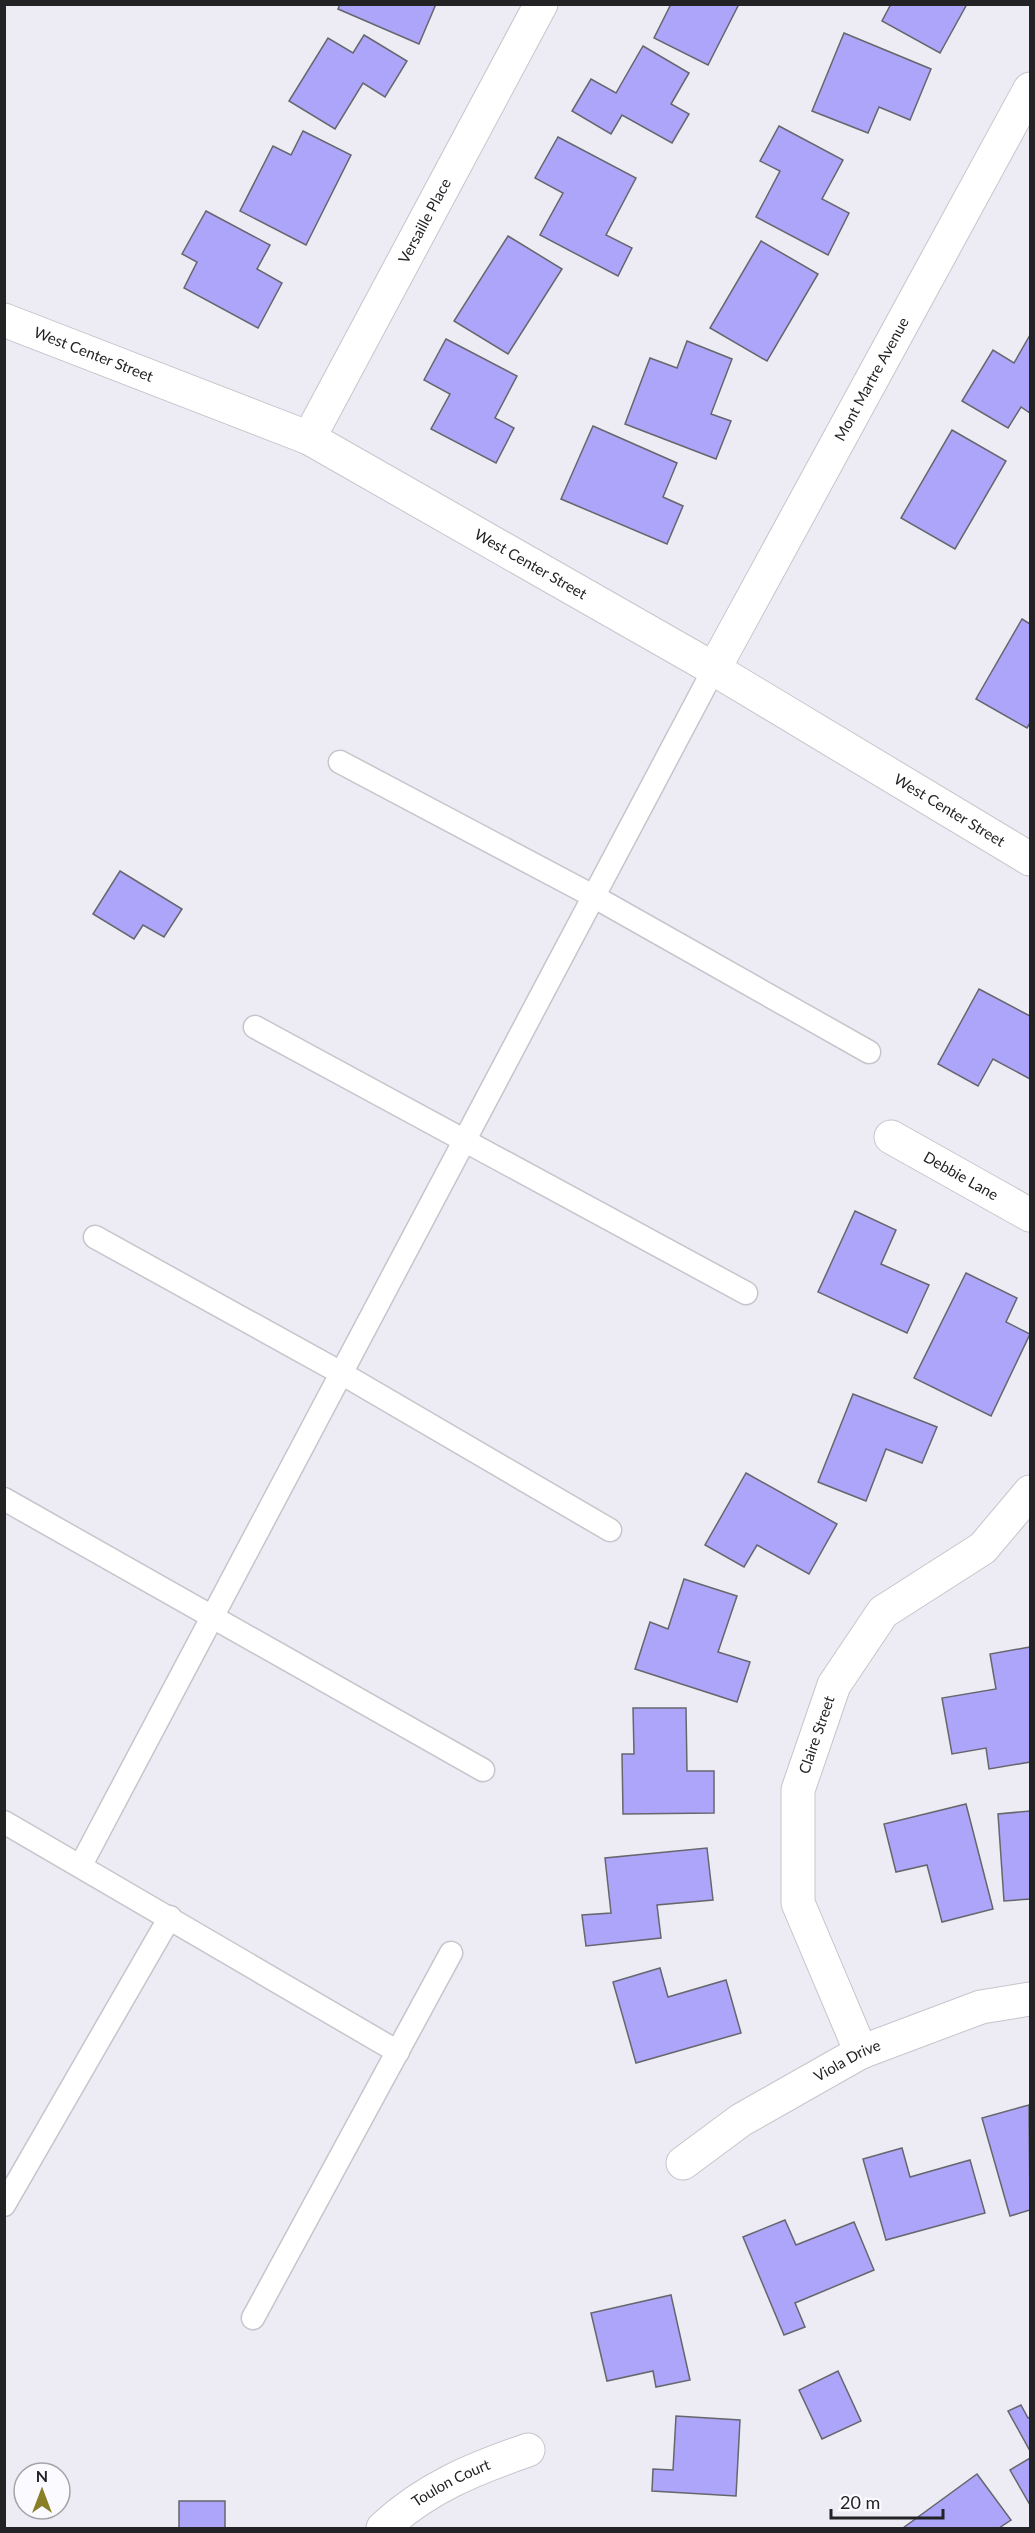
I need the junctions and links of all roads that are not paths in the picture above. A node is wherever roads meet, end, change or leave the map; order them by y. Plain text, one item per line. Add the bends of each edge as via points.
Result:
1 (541, 4) edge
2 (1030, 89) edge
3 (4, 320) edge
4 (309, 438) junction
5 (714, 669) junction
6 (339, 762) dead end
7 (1030, 859) edge
8 (593, 896) junction
9 (255, 1028) dead end
10 (869, 1052) dead end
11 (891, 1137) dead end
12 (464, 1140) junction
13 (1030, 1215) edge
14 (95, 1237) dead end
15 (746, 1293) dead end
16 (341, 1373) junction
17 (1030, 1492) edge
18 (4, 1499) edge
19 (610, 1530) dead end
20 (213, 1616) junction
21 (483, 1770) dead end
22 (4, 1822) edge
23 (81, 1865) junction
24 (170, 1917) junction
25 (451, 1953) dead end
26 (1030, 1999) edge
27 (398, 2052) junction
28 (861, 2052) junction
29 (683, 2163) dead end
30 (4, 2205) edge
31 (253, 2318) dead end
32 (528, 2450) dead end
33 (383, 2529) edge

1 - 4 street, Versaille Place
2 - 5 street, Mont Martre Avenue
3 - 4 street, West Center Street
4 - 5 street, West Center Street
5 - 7 street, West Center Street
5 - 8 lane
6 - 8 lane
8 - 10 lane
8 - 12 lane
9 - 12 lane
11 - 13 street, Debbie Lane
12 - 15 lane
12 - 16 lane
14 - 16 lane
16 - 19 lane
16 - 20 lane
17 - 28 street, Claire Street via 983,1548 883,1612 834,1685 798,1790 798,1904
18 - 20 lane
20 - 21 lane
20 - 23 lane
22 - 23 lane
23 - 24 lane
24 - 27 lane
24 - 30 lane
25 - 27 lane
26 - 28 street, Viola Drive via 981,2007
27 - 31 lane
28 - 29 street, Viola Drive via 741,2120
32 - 33 street, Toulon Court via 469,2470 433,2490

